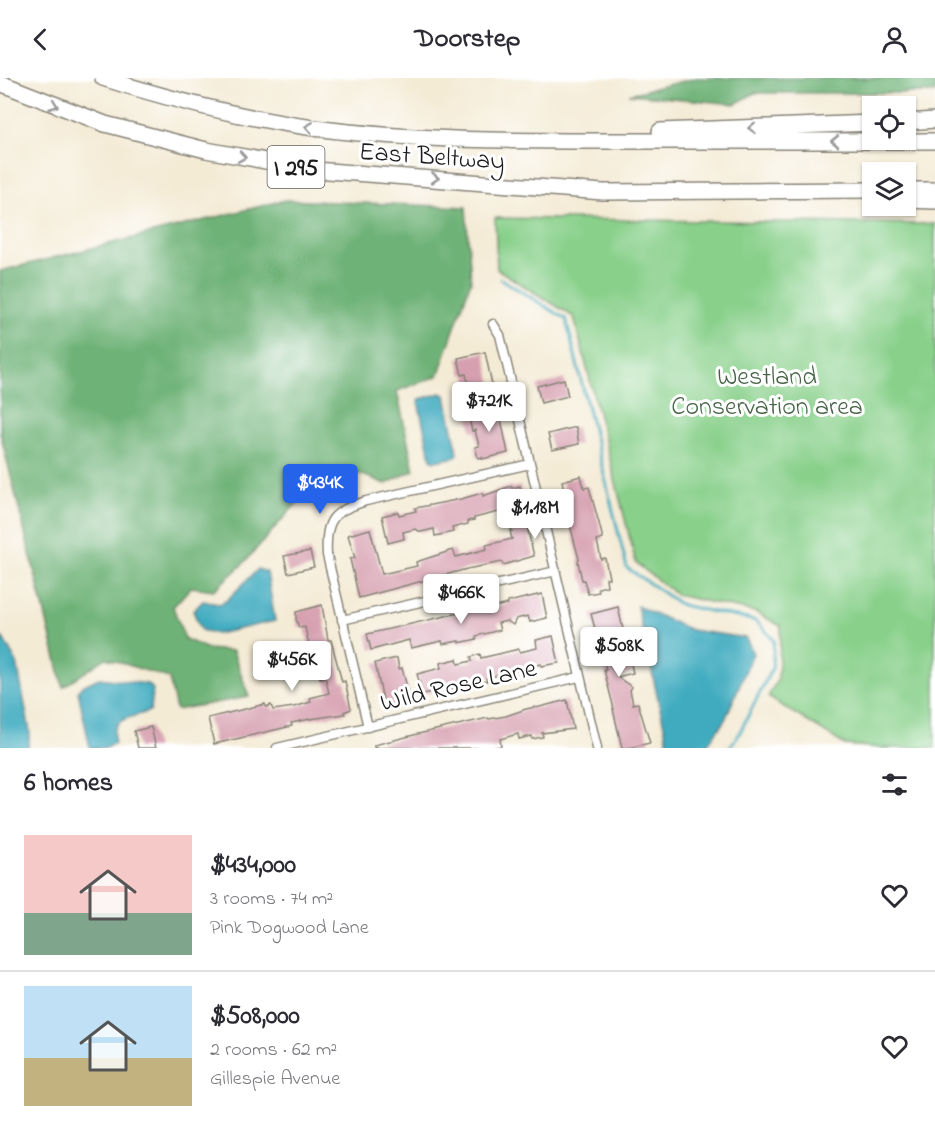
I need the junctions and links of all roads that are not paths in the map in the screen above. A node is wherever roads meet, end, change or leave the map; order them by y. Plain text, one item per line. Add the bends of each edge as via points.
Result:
1 (103, 78) edge
2 (0, 83) edge
3 (935, 120) edge
4 (916, 121) edge
5 (862, 123) edge
6 (549, 141) junction
7 (935, 141) edge
8 (862, 190) edge
9 (916, 190) edge
10 (935, 190) edge
11 (603, 192) junction
12 (862, 199) edge
13 (916, 200) edge
14 (935, 201) edge
15 (493, 324) dead end
16 (530, 464) junction
17 (556, 571) junction
18 (342, 620) junction
19 (579, 677) junction
20 (368, 727) junction
21 (277, 748) edge
22 (597, 748) edge

6 -> 1 highway, East Beltway / I 295 via 424,138 314,128 169,99
2 -> 11 highway, East Beltway / I 295 via 105,124 206,150 315,170
3 - 4 highway
5 -> 6 highway via 594,135
7 -> 6 highway, East Beltway / I 295
8 - 11 highway, East Beltway / I 295
9 - 10 highway
11 - 12 highway
13 - 14 highway
15 - 16 street via 500,335
16 - 17 street
16 - 18 street via 341,510 329,524 326,539
17 - 18 street
17 - 19 street
18 - 20 street
19 - 20 street, Wild Rose Lane
19 - 22 street
20 - 21 street, Wild Rose Lane

